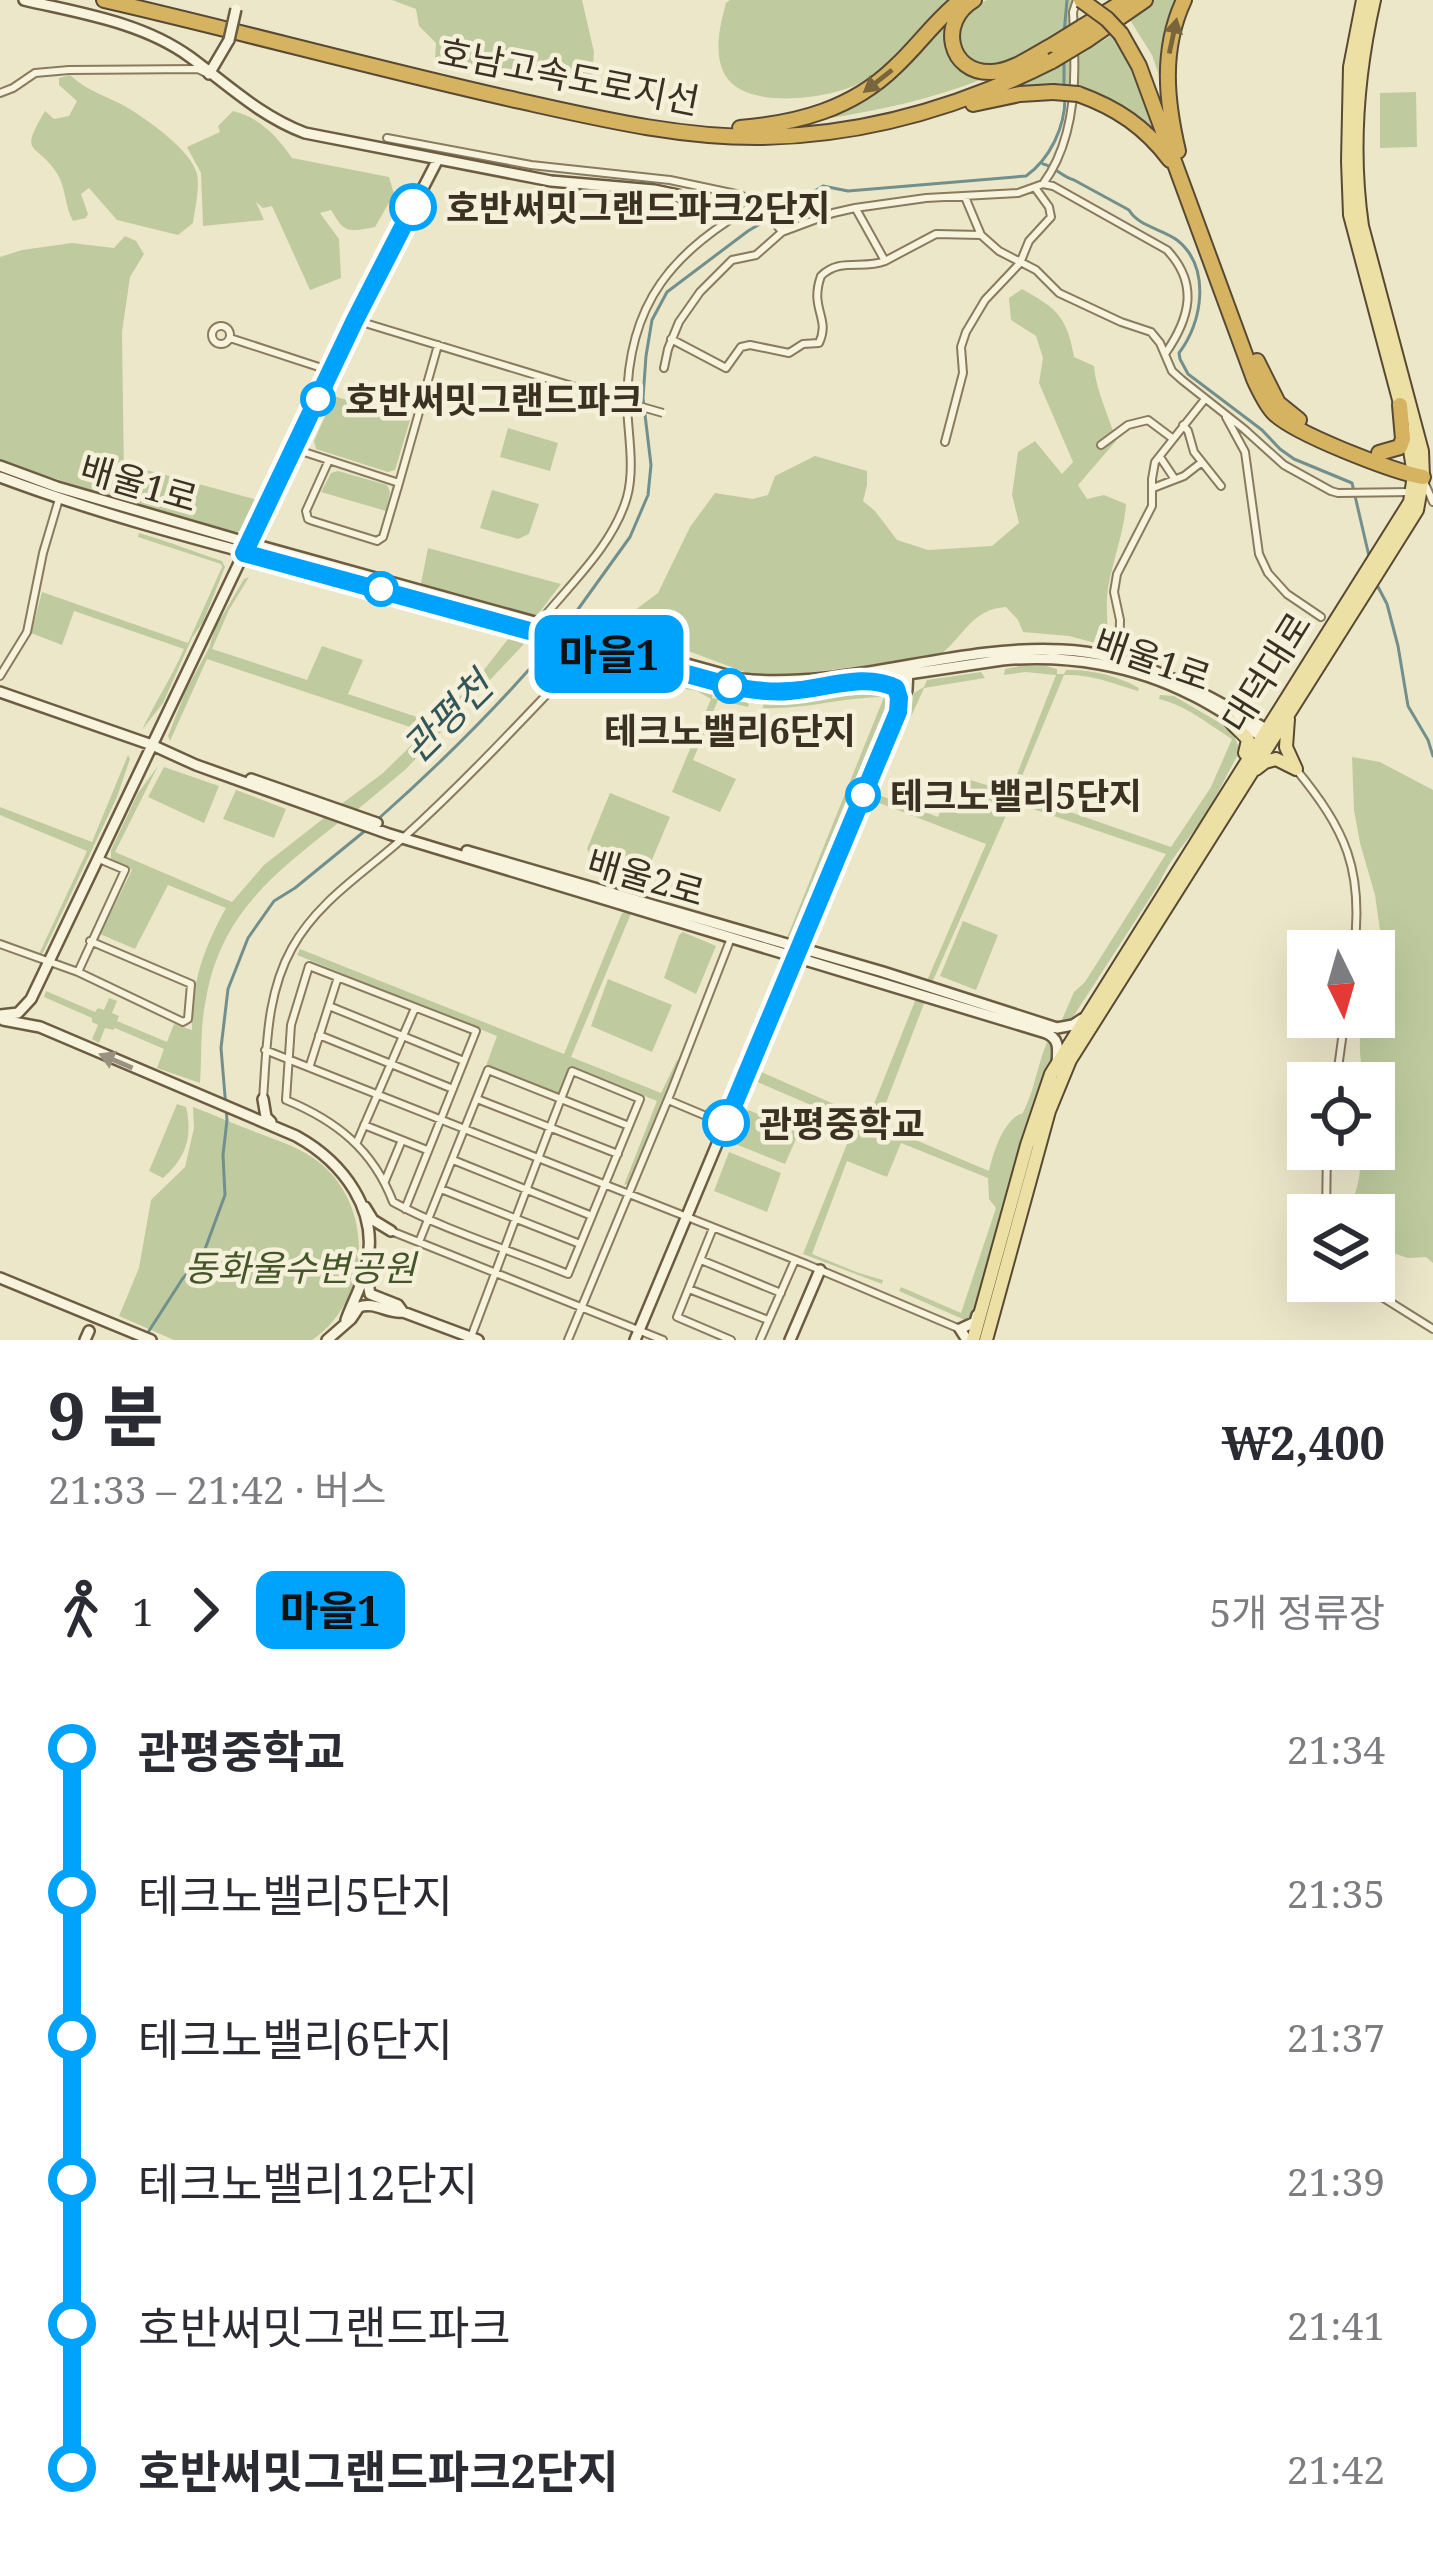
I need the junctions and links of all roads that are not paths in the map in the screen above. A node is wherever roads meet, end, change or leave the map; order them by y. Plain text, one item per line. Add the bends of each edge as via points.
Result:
1 (23, 0) edge
2 (104, 0) edge
3 (138, 0) edge
4 (961, 0) edge
5 (974, 0) edge
6 (1079, 0) edge
7 (1092, 0) edge
8 (1129, 0) edge
9 (1145, 0) edge
10 (1184, 0) edge
11 (1363, 0) edge
12 (1374, 0) edge
13 (234, 4) edge
14 (1124, 32) junction
15 (1084, 34) junction
16 (1053, 52) junction
17 (209, 74) junction
18 (0, 93) edge
19 (892, 122) junction
20 (738, 129) junction
21 (387, 138) dead end
22 (1180, 156) junction
23 (436, 160) junction
24 (1181, 180) junction
25 (1042, 184) junction
26 (964, 196) junction
27 (759, 202) junction
28 (855, 208) junction
29 (714, 216) dead end
30 (780, 230) junction
31 (981, 235) junction
32 (885, 261) junction
33 (1020, 263) junction
34 (355, 320) junction
35 (230, 338) dead end
36 (671, 339) junction
37 (438, 345) junction
38 (1165, 354) junction
39 (664, 368) dead end
40 (331, 371) junction
41 (1205, 399) junction
42 (1400, 405) junction
43 (663, 413) dead end
44 (1183, 425) junction
45 (1241, 432) junction
46 (1172, 438) junction
47 (945, 442) dead end
48 (1101, 445) dead end
49 (295, 449) junction
50 (1379, 453) junction
51 (1160, 457) junction
52 (329, 460) junction
53 (1202, 462) junction
54 (0, 466) edge
55 (1417, 473) junction
56 (0, 477) edge
57 (1175, 480) junction
58 (399, 483) junction
59 (1221, 486) dead end
60 (1152, 488) junction
61 (1411, 492) junction
62 (59, 499) junction
63 (1433, 502) edge
64 (247, 548) junction
65 (1374, 565) junction
66 (1342, 609) junction
67 (1321, 617) junction
68 (537, 628) junction
69 (1322, 641) junction
70 (588, 643) junction
71 (1119, 659) junction
72 (908, 670) junction
73 (0, 676) edge
74 (857, 680) junction
75 (0, 692) edge
76 (898, 712) junction
77 (1288, 714) junction
78 (1227, 715) junction
79 (1266, 736) junction
80 (152, 745) junction
81 (1296, 770) junction
82 (1246, 771) junction
83 (398, 834) junction
84 (98, 858) junction
85 (1167, 888) junction
86 (1168, 904) junction
87 (1355, 930) edge
88 (731, 938) junction
89 (90, 941) junction
90 (0, 944) edge
91 (797, 953) junction
92 (49, 962) junction
93 (78, 972) junction
94 (338, 977) junction
95 (31, 999) junction
96 (329, 1006) junction
97 (415, 1008) junction
98 (1087, 1014) junction
99 (0, 1017) edge
100 (55, 1035) junction
101 (319, 1035) junction
102 (403, 1035) junction
103 (265, 1050) junction
104 (288, 1057) junction
105 (464, 1061) junction
106 (391, 1063) junction
107 (1057, 1063) junction
108 (309, 1065) junction
109 (453, 1089) junction
110 (378, 1092) junction
111 (263, 1099) junction
112 (477, 1100) junction
113 (561, 1100) junction
114 (668, 1100) junction
115 (1040, 1102) junction
116 (249, 1115) junction
117 (442, 1119) junction
118 (726, 1124) junction
119 (364, 1125) junction
120 (629, 1126) junction
121 (550, 1127) junction
122 (279, 1129) junction
123 (465, 1129) junction
124 (402, 1140) junction
125 (357, 1142) junction
126 (428, 1150) junction
127 (1037, 1151) junction
128 (618, 1154) junction
129 (539, 1158) junction
130 (453, 1160) junction
131 (385, 1181) junction
132 (606, 1185) junction
133 (441, 1189) junction
134 (528, 1189) junction
135 (629, 1194) junction
136 (358, 1197) junction
137 (405, 1209) junction
138 (592, 1216) junction
139 (687, 1217) junction
140 (428, 1218) junction
141 (517, 1218) junction
142 (1007, 1218) junction
143 (713, 1228) junction
144 (391, 1231) junction
145 (419, 1242) junction
146 (580, 1244) junction
147 (505, 1248) junction
148 (1010, 1256) junction
149 (368, 1259) junction
150 (701, 1260) junction
151 (795, 1261) junction
152 (820, 1270) junction
153 (496, 1271) junction
154 (0, 1278) edge
155 (689, 1289) junction
156 (781, 1293) junction
157 (985, 1298) junction
158 (1389, 1302) edge
159 (582, 1307) junction
160 (81, 1312) junction
161 (403, 1312) junction
162 (768, 1320) junction
163 (344, 1324) junction
164 (112, 1325) junction
165 (960, 1329) junction
166 (1433, 1329) edge
167 (637, 1335) edge
168 (87, 1336) edge
169 (716, 1338) edge
170 (473, 1339) edge
171 (151, 1340) edge
172 (331, 1340) edge
173 (568, 1340) edge
174 (663, 1340) edge
175 (731, 1340) edge
176 (760, 1340) edge
177 (790, 1340) edge
178 (970, 1340) edge
179 (986, 1340) edge

1 - 17 main road via 132,28
2 - 19 highway, 호남고속도로지선 via 662,130 762,137
3 - 20 highway, 호남고속도로지선 via 625,116
4 -> 20 highway via 864,92 818,115
5 - 16 highway via 952,28 969,67 1002,70
6 - 14 highway, bridge
6 - 25 street via 1072,110 1058,163
7 - 14 highway, bridge
8 - 15 highway
9 - 15 highway
22 -> 10 highway via 1167,68
11 - 42 main road, 대덕대로 via 1350,67 1351,215
12 - 55 main road, 대덕대로 via 1359,81 1358,193 1422,452
13 - 17 main road, bridge via 229,40
14 - 22 highway
14 - 24 highway
15 - 16 highway, bridge
16 - 19 highway, 호남고속도로지선 via 958,103
16 - 20 highway, 호남고속도로지선 via 890,114
17 - 18 street via 34,73
17 - 23 main road via 305,133
19 - 24 highway, bridge via 1020,94 1078,94 1134,122
21 - 27 street via 670,180
22 - 50 highway via 1278,403 1316,429
23 - 29 main road via 551,182 654,190
23 - 34 main road
24 - 55 highway via 1273,412
25 - 26 street
25 - 33 street via 1051,217
25 - 38 street via 1174,257 1187,309
26 - 28 street
26 - 31 street
27 - 30 street
27 - 68 street via 705,236 645,308 627,382 628,495 605,541
28 - 30 street
28 - 32 street
30 - 36 street via 700,292
31 - 32 street via 936,235
31 - 33 street
32 - 36 street via 835,265 821,276 819,344 789,353 741,346 726,368
33 - 38 street via 1077,303 1151,332
33 - 47 street via 966,332
34 - 37 street
34 - 40 main road
35 - 40 street
36 - 39 street
37 - 43 street, bridge
37 - 58 street
38 - 41 street
40 - 49 main road
41 - 44 street
41 - 45 street
42 - 50 highway via 1400,447
42 - 55 main road, 대덕대로
44 - 46 street
44 - 53 street
45 - 61 street via 1338,494
45 - 67 street via 1259,554 1287,594
46 - 48 street via 1148,420
46 - 51 street
49 - 52 street
49 - 64 main road
50 - 55 highway
51 - 57 street
51 - 60 street
52 - 58 street
52 - 58 street via 306,511 313,521 377,542
53 - 57 street
53 - 59 street
54 - 64 main road, 배울1로
55 - 61 main road, 대덕대로
55 - 63 street
55 - 65 main road, 대덕대로 via 1417,509
56 - 62 main road, 배울1로
57 - 60 street
60 - 71 street via 1152,506 1115,581
61 - 65 main road, 대덕대로
62 - 64 main road, 배울1로
62 - 73 street via 27,632
64 - 68 main road, 배울1로
64 - 80 main road
65 - 66 main road, 대덕대로
65 - 77 main road, 대덕대로 via 1369,586
66 - 67 street
66 - 69 main road, 대덕대로
67 - 69 street
68 - 70 main road, 배울1로
69 - 79 main road, 대덕대로
70 - 72 main road, 배울1로 via 741,680
70 - 74 main road, 배울1로 via 757,691
70 - 83 street
71 - 72 main road, 배울1로 via 1006,650
71 - 79 main road, 배울1로 via 1194,688
72 - 74 main road, 배울1로
72 - 76 main road
72 - 78 main road, 배울1로 via 1079,660 1190,693
74 - 76 main road via 896,688
75 - 80 main road, 배울2로
76 - 91 main road
77 - 79 main road, 대덕대로
77 - 81 main road via 1286,747
78 - 79 main road, 배울1로
78 - 82 main road via 1248,740
79 - 81 street
79 - 82 main road, 대덕대로
80 - 83 main road, 배울2로
80 - 84 main road
81 - 82 main road via 1276,759
81 - 87 street via 1346,844 1358,894
82 - 85 main road, 대덕대로
82 - 86 main road, 대덕대로
83 - 88 main road, 배울2로
83 - 91 main road, 배울2로
83 - 103 street via 291,949
84 - 89 street via 125,870
84 - 92 main road
85 - 86 main road
85 - 98 main road, 대덕대로
86 - 127 main road, 대덕대로 via 1070,1060
88 - 91 main road, 배울2로
88 - 114 street
89 - 93 street
89 - 93 street via 191,985 188,1019
90 - 92 street
91 - 98 main road, 배울2로 via 1057,1028
91 - 107 main road, 배울2로 via 1046,1033 1058,1044
91 - 118 main road
92 - 93 street
92 - 95 main road
94 - 96 street
94 - 97 street
94 - 104 street via 309,966
95 - 99 main road
95 - 100 main road via 32,1016
96 - 101 street
96 - 102 street
97 - 102 street
97 - 105 street via 476,1031
98 - 107 main road, 대덕대로
99 - 100 main road
116 -> 100 main road
101 - 106 street
101 - 108 street
102 - 105 street
102 - 106 street
103 - 104 street
103 - 111 street
104 - 108 street
104 - 125 street via 286,1100
105 - 109 street
106 - 109 street
106 - 110 street
107 - 115 main road, 대덕대로
108 - 110 street
109 - 117 street
110 - 117 street
110 - 119 street
111 - 116 main road
111 - 122 main road
112 - 113 street via 488,1070
112 - 121 street
112 - 123 street
113 - 120 street
113 - 120 street via 572,1071 640,1099
113 - 121 street
114 - 118 street
114 - 135 street
115 - 127 main road
115 - 142 main road, 대덕대로
116 - 122 main road
117 - 123 street
117 - 126 street
118 - 139 main road
119 - 124 street
119 - 125 street
120 - 128 street
121 - 128 street
121 - 129 street
122 - 136 main road via 323,1153
123 - 129 street
123 - 130 street
124 - 126 street
124 - 131 street
125 - 131 street
126 - 137 street
127 - 148 main road, 대덕대로
128 - 132 street
129 - 132 street
129 - 134 street
130 - 133 street
130 - 134 street
131 - 137 street
132 - 135 street
132 - 138 street
133 - 140 street
133 - 141 street
134 - 138 street
134 - 141 street
135 - 139 street
135 - 159 street
136 - 144 main road
136 - 149 main road
137 - 140 street
138 - 146 street
139 - 143 street
139 - 167 main road
140 - 145 street
140 - 147 street
141 - 146 street
141 - 147 street
142 - 148 main road
142 - 157 main road, 대덕대로
143 - 150 street
143 - 151 street
144 - 145 street
144 - 149 main road via 379,1231
145 - 153 street
146 - 147 street via 568,1274
147 - 153 street
148 - 179 main road, 대덕대로
149 - 161 main road via 370,1294
149 - 163 main road
150 - 155 street
150 - 156 street
151 - 152 street
151 - 156 street
152 - 165 street
152 - 177 main road
153 - 159 street
153 - 170 street
154 - 160 main road
155 - 162 street
155 - 169 street via 677,1317
156 - 162 street
157 - 165 main road via 975,1322
157 - 178 main road, 대덕대로
158 - 166 street
159 - 167 street
159 - 173 street
160 - 164 main road
160 - 168 main road
161 - 163 main road via 362,1305
161 - 170 main road
162 - 176 street
163 - 172 main road
164 - 168 main road
164 - 171 main road
165 - 178 main road
167 - 174 street
169 - 175 street

